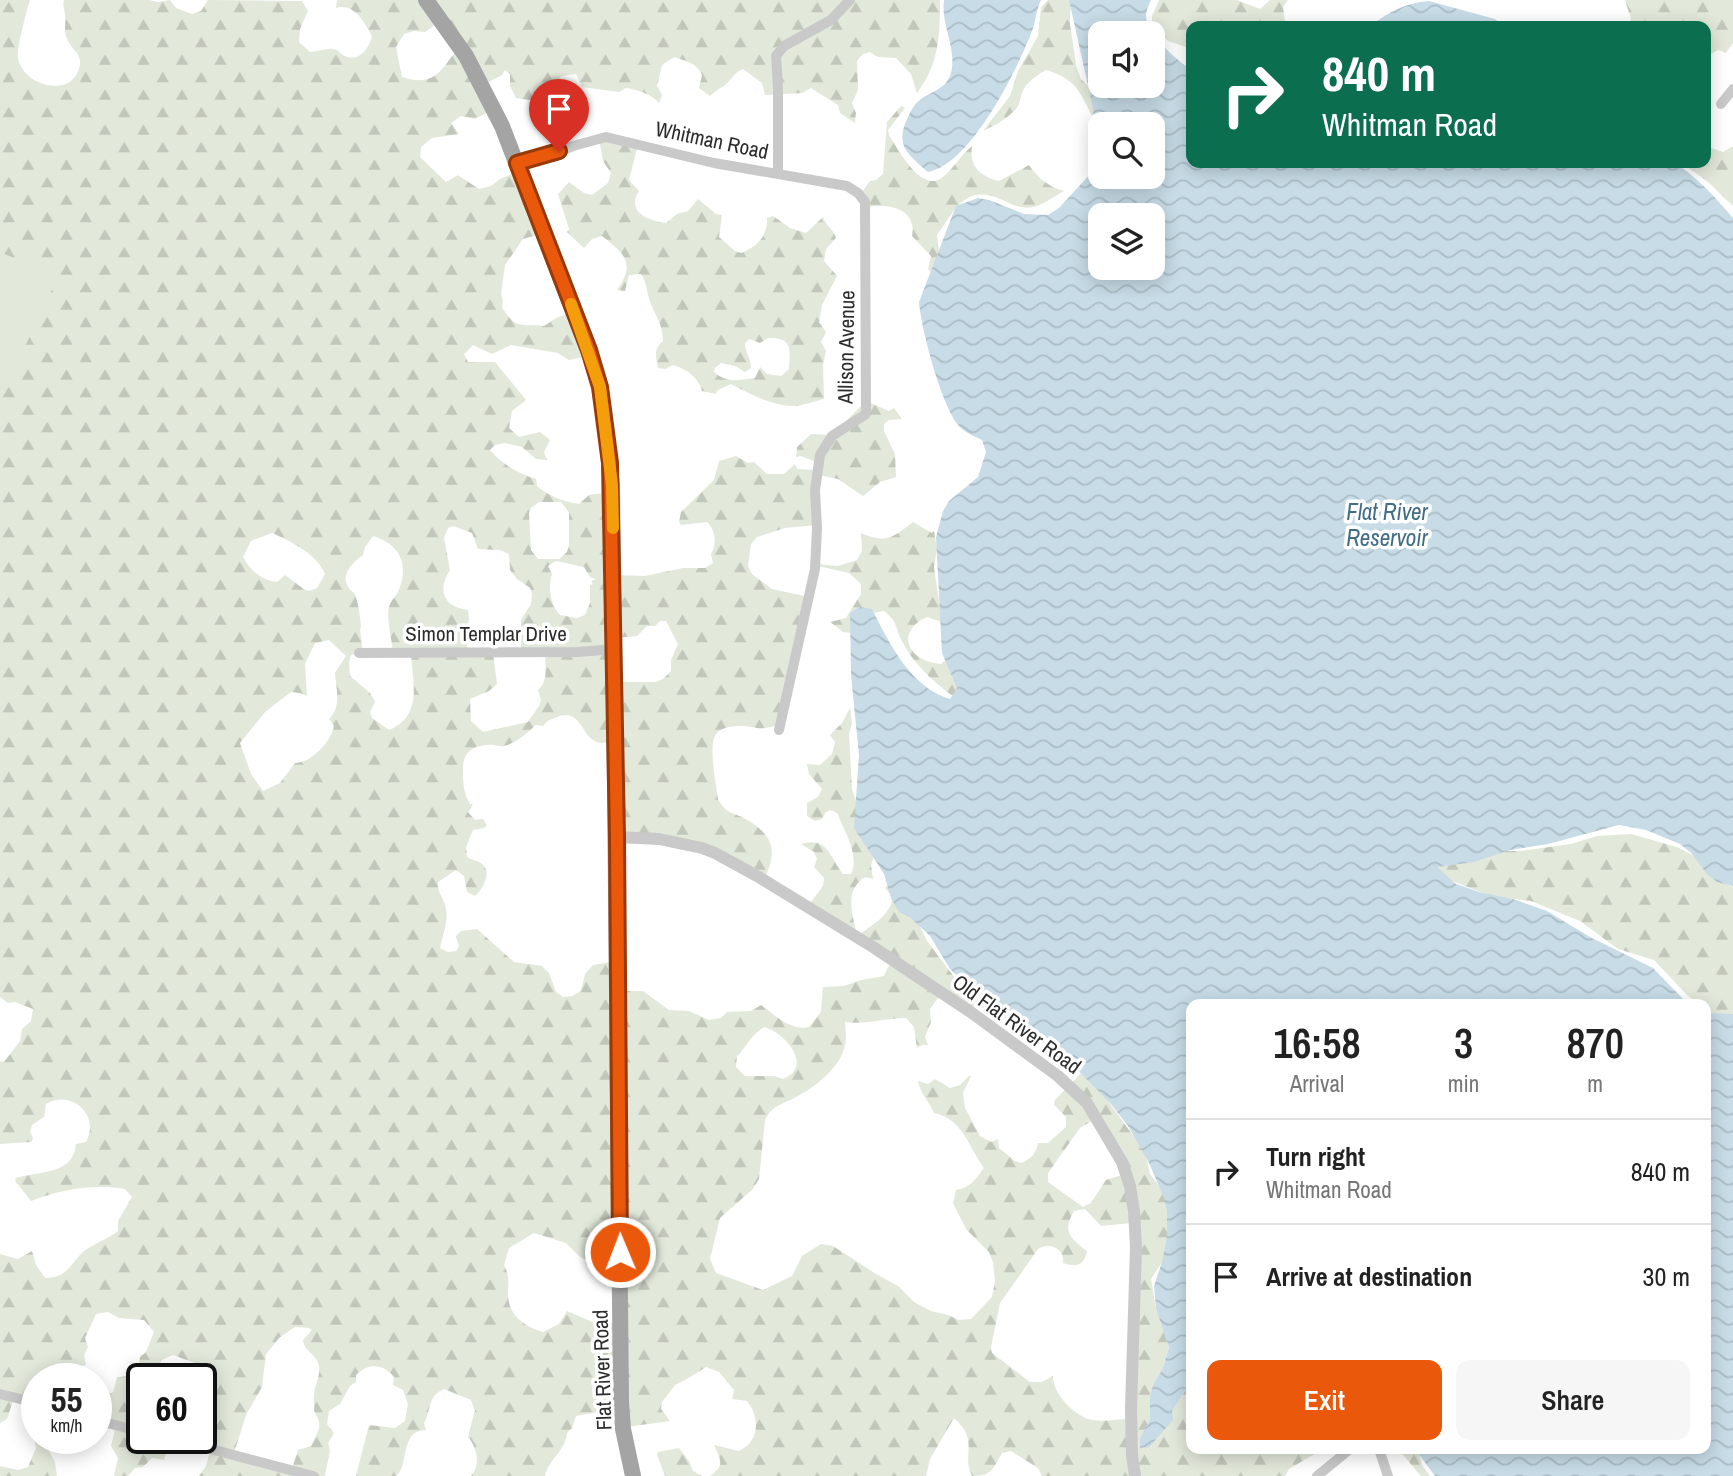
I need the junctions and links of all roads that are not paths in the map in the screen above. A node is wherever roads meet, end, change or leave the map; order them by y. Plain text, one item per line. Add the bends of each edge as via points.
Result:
1 (426, 0) edge
2 (850, 0) edge
3 (1733, 89) edge
4 (1721, 104) dead end
5 (517, 163) junction
6 (778, 173) junction
7 (614, 649) junction
8 (359, 653) dead end
9 (779, 730) dead end
10 (617, 836) junction
11 (0, 1394) edge
12 (21, 1400) edge
13 (217, 1451) edge
14 (1344, 1454) edge
15 (1381, 1454) edge
16 (313, 1476) edge
17 (633, 1476) edge
18 (1135, 1476) edge
19 (1317, 1476) edge
20 (1388, 1476) edge

1 - 5 main road, Flat River Road via 466,56
2 - 6 street, Whitman Road via 831,20 776,56
3 - 4 street
5 - 6 street, Whitman Road via 606,137
5 - 7 main road, Flat River Road via 600,387 612,485
6 - 9 street, Allison Avenue via 847,186 858,193 865,202 867,270 866,414 832,436 820,455 815,569
7 - 8 street, Simon Templar Drive
7 - 10 main road, Flat River Road
10 - 17 main road, Flat River Road via 621,1402
10 - 18 street, Old Flat River Road via 688,844 746,870 972,1013 1087,1102 1122,1162 1130,1186 1136,1247 1131,1420
11 - 12 street
13 - 16 street
14 - 19 street
15 - 20 street

